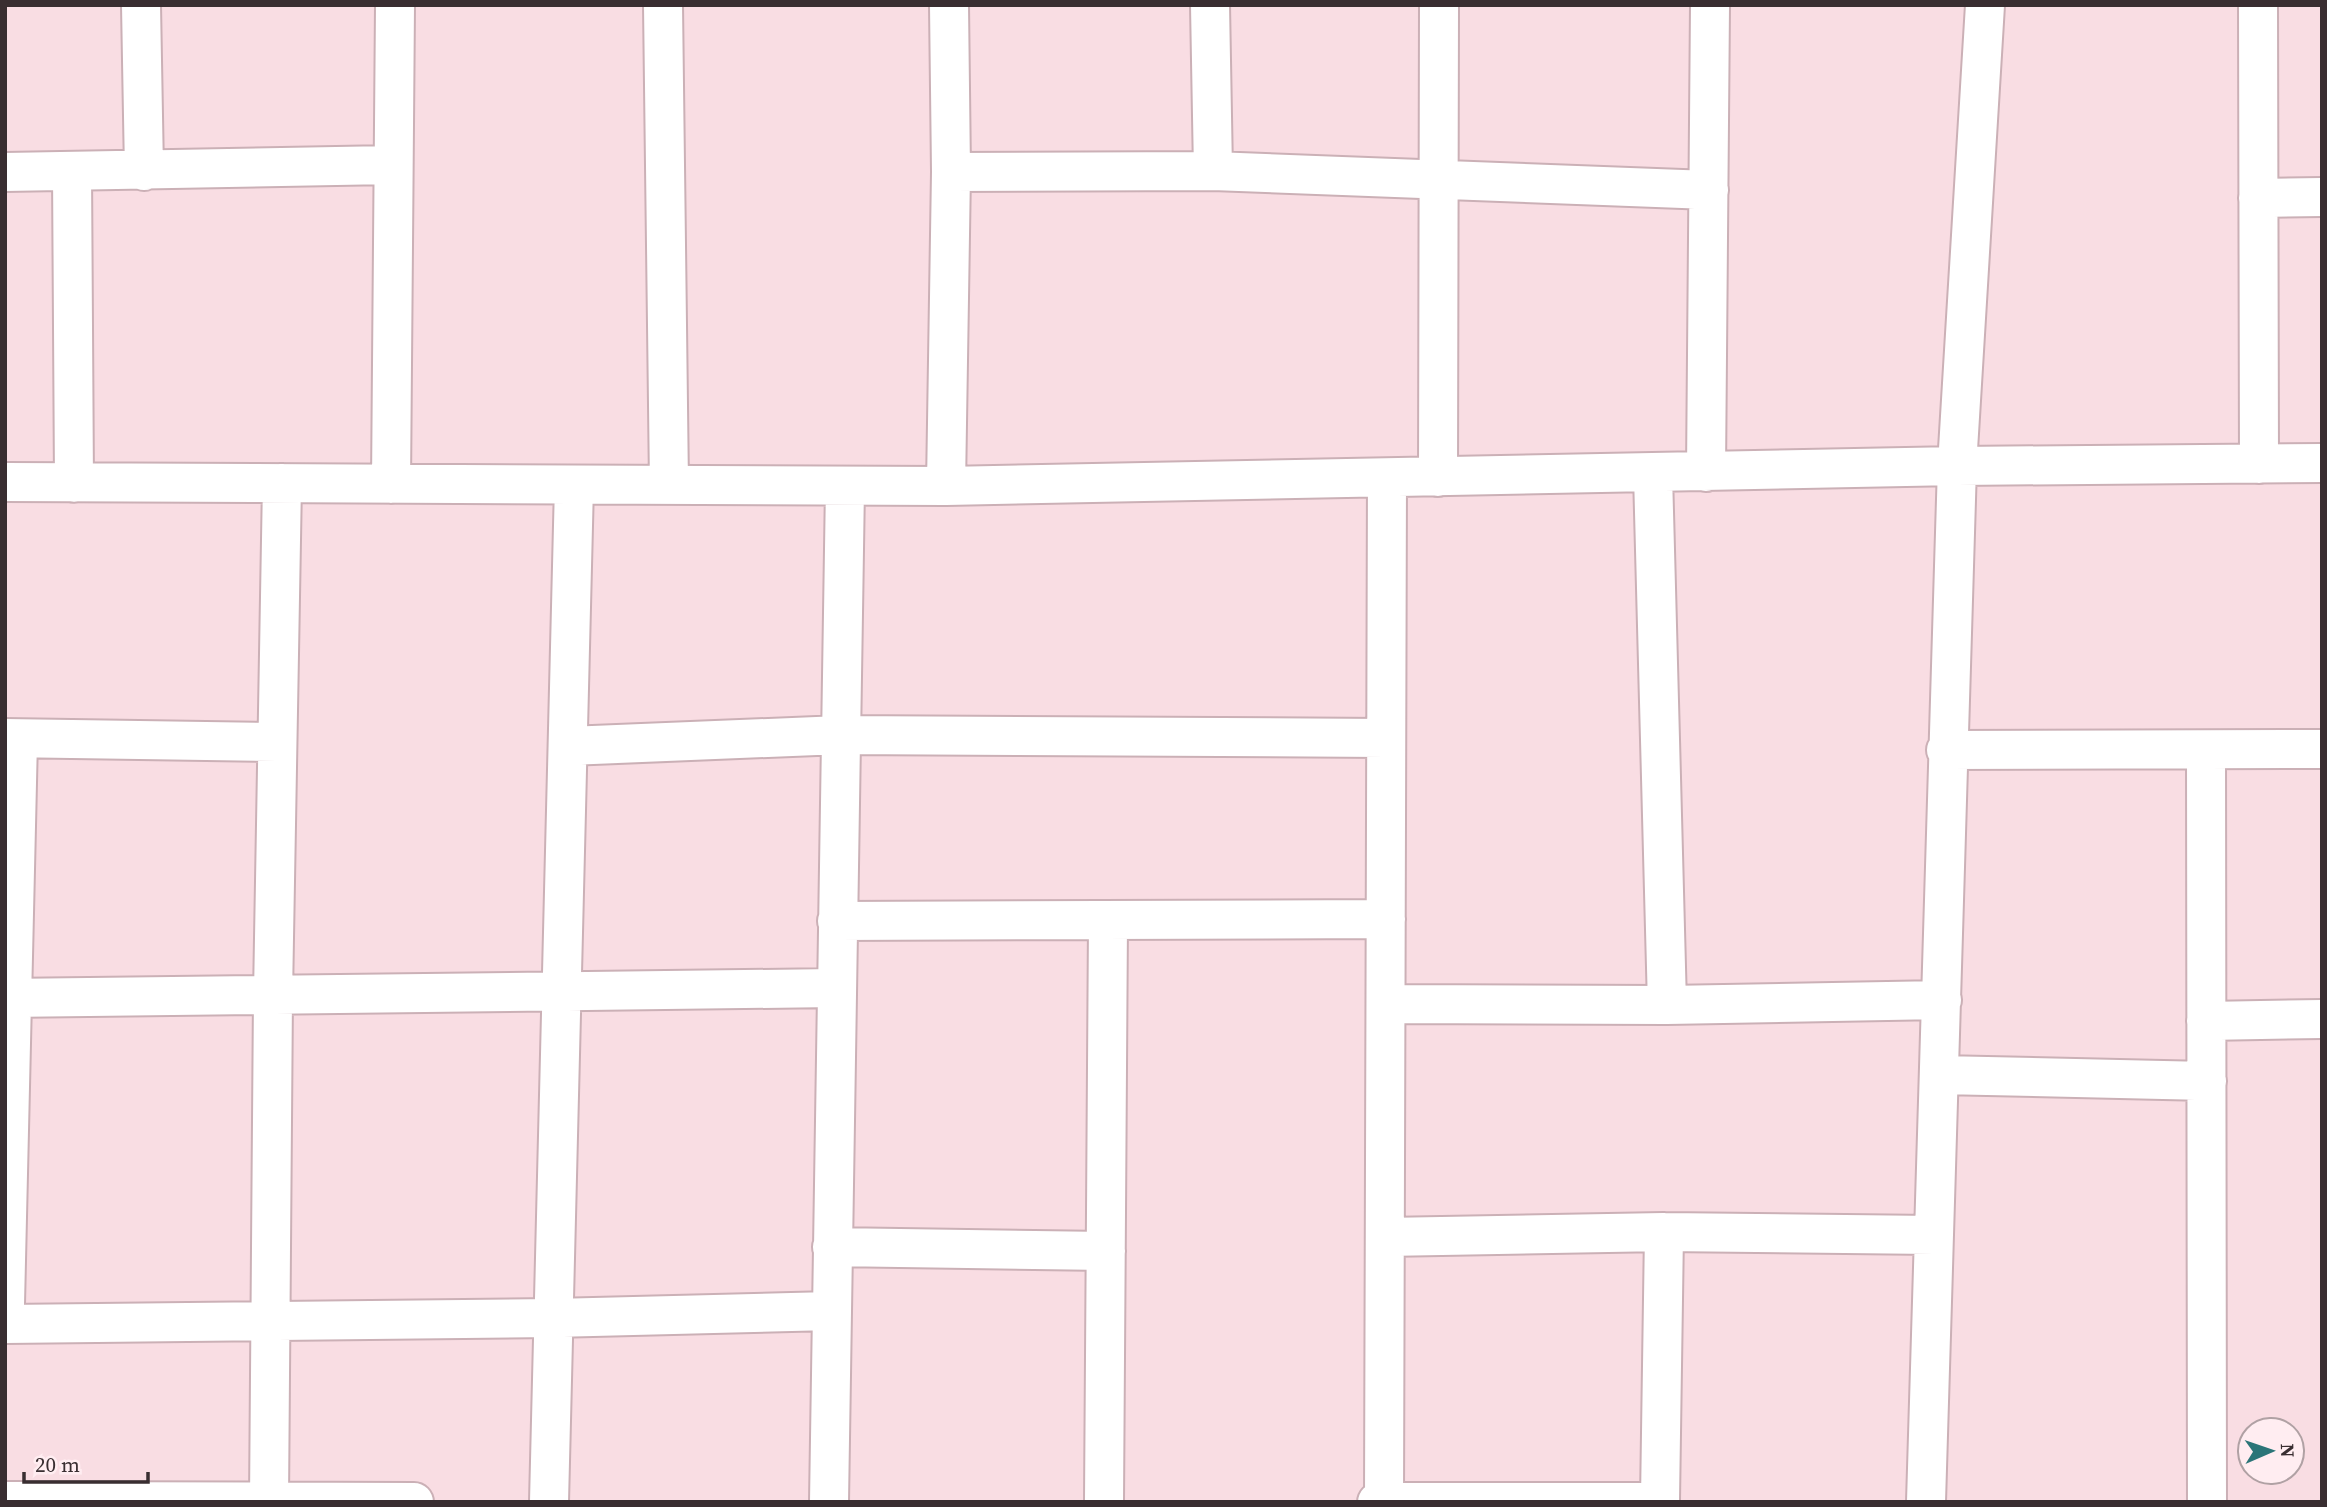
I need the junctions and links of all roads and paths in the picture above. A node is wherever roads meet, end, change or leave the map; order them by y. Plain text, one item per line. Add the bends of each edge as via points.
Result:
1 (141, 5) edge
2 (395, 5) edge
3 (663, 5) edge
4 (948, 5) edge
5 (1210, 5) edge
6 (1439, 5) edge
7 (1710, 5) edge
8 (1985, 5) edge
9 (2258, 5) edge
10 (391, 165) junction
11 (144, 170) junction
12 (72, 171) junction
13 (1213, 171) junction
14 (5, 172) edge
15 (951, 172) junction
16 (1437, 178) junction
17 (1709, 190) junction
18 (2322, 197) edge
19 (2258, 198) junction
20 (2322, 463) edge
21 (2259, 464) junction
22 (1957, 466) junction
23 (1706, 472) junction
24 (1653, 474) junction
25 (1438, 477) junction
26 (1387, 478) junction
27 (5, 482) edge
28 (74, 483) junction
29 (282, 484) junction
30 (391, 484) junction
31 (574, 485) junction
32 (669, 485) junction
33 (845, 486) junction
34 (946, 486) junction
35 (841, 735) junction
36 (1386, 738) junction
37 (11, 739) edge
38 (277, 742) junction
39 (568, 746) junction
40 (2322, 749) edge
41 (1946, 750) junction
42 (2206, 750) junction
43 (1386, 919) junction
44 (837, 921) junction
45 (1108, 922) junction
46 (836, 988) junction
47 (561, 993) junction
48 (272, 995) junction
49 (8, 997) edge
50 (1942, 1000) junction
51 (1386, 1004) junction
52 (1667, 1005) junction
53 (2322, 1019) edge
54 (2206, 1021) junction
55 (1940, 1075) junction
56 (2207, 1080) junction
57 (1664, 1233) junction
58 (1934, 1236) junction
59 (1385, 1237) junction
60 (832, 1247) junction
61 (6, 1250) edge
62 (1106, 1251) junction
63 (5, 1304) edge
64 (831, 1311) junction
65 (553, 1318) junction
66 (270, 1321) junction
67 (5, 1324) edge
68 (5, 1501) edge
69 (270, 1501) edge
70 (1660, 1501) edge
71 (414, 1502) edge
72 (549, 1502) edge
73 (829, 1502) edge
74 (1104, 1502) edge
75 (1377, 1502) edge
76 (1384, 1502) edge
77 (1926, 1502) edge
78 (2207, 1502) edge

1 - 11 street
2 - 10 street
3 - 32 street
4 - 15 street
5 - 13 street
6 - 16 street
7 - 17 street
8 - 22 street
9 - 19 street
10 - 11 street
10 - 30 street
11 - 12 street
12 - 14 street
12 - 28 street
13 - 15 street
13 - 16 street
15 - 34 street
16 - 17 street
16 - 25 street
17 - 23 street
18 - 19 street
19 - 21 street
20 - 21 street
21 - 22 street
22 - 23 street
22 - 41 street
23 - 24 street
24 - 25 street
24 - 52 street
25 - 26 street
26 - 34 street
26 - 36 street
27 - 28 street
28 - 29 street
29 - 30 street
29 - 38 street
30 - 31 street
31 - 32 street
31 - 39 street
32 - 33 street
33 - 34 street
33 - 35 street
35 - 36 street
35 - 39 street
35 - 44 street
36 - 43 street
37 - 38 street
37 - 49 street
38 - 48 street
39 - 47 street
40 - 42 street
41 - 42 street
41 - 50 street
42 - 54 street
43 - 45 street
43 - 51 street
44 - 45 street
44 - 46 street
45 - 62 street
46 - 47 street
46 - 60 street
47 - 48 street
47 - 65 street
48 - 49 street
48 - 66 street
49 - 61 street
50 - 52 street
50 - 55 street
51 - 52 street
51 - 59 street
53 - 54 street
54 - 56 street
55 - 56 street
55 - 58 street
56 - 78 street
57 - 58 street
57 - 59 street
57 - 70 street
58 - 77 street
59 - 76 street
60 - 62 street
60 - 64 street
61 - 63 street
62 - 74 street
64 - 65 street
64 - 73 street
65 - 66 street
65 - 72 street
66 - 67 street
66 - 69 street
68 - 69 street
69 - 71 street
70 - 76 street
75 - 76 street

